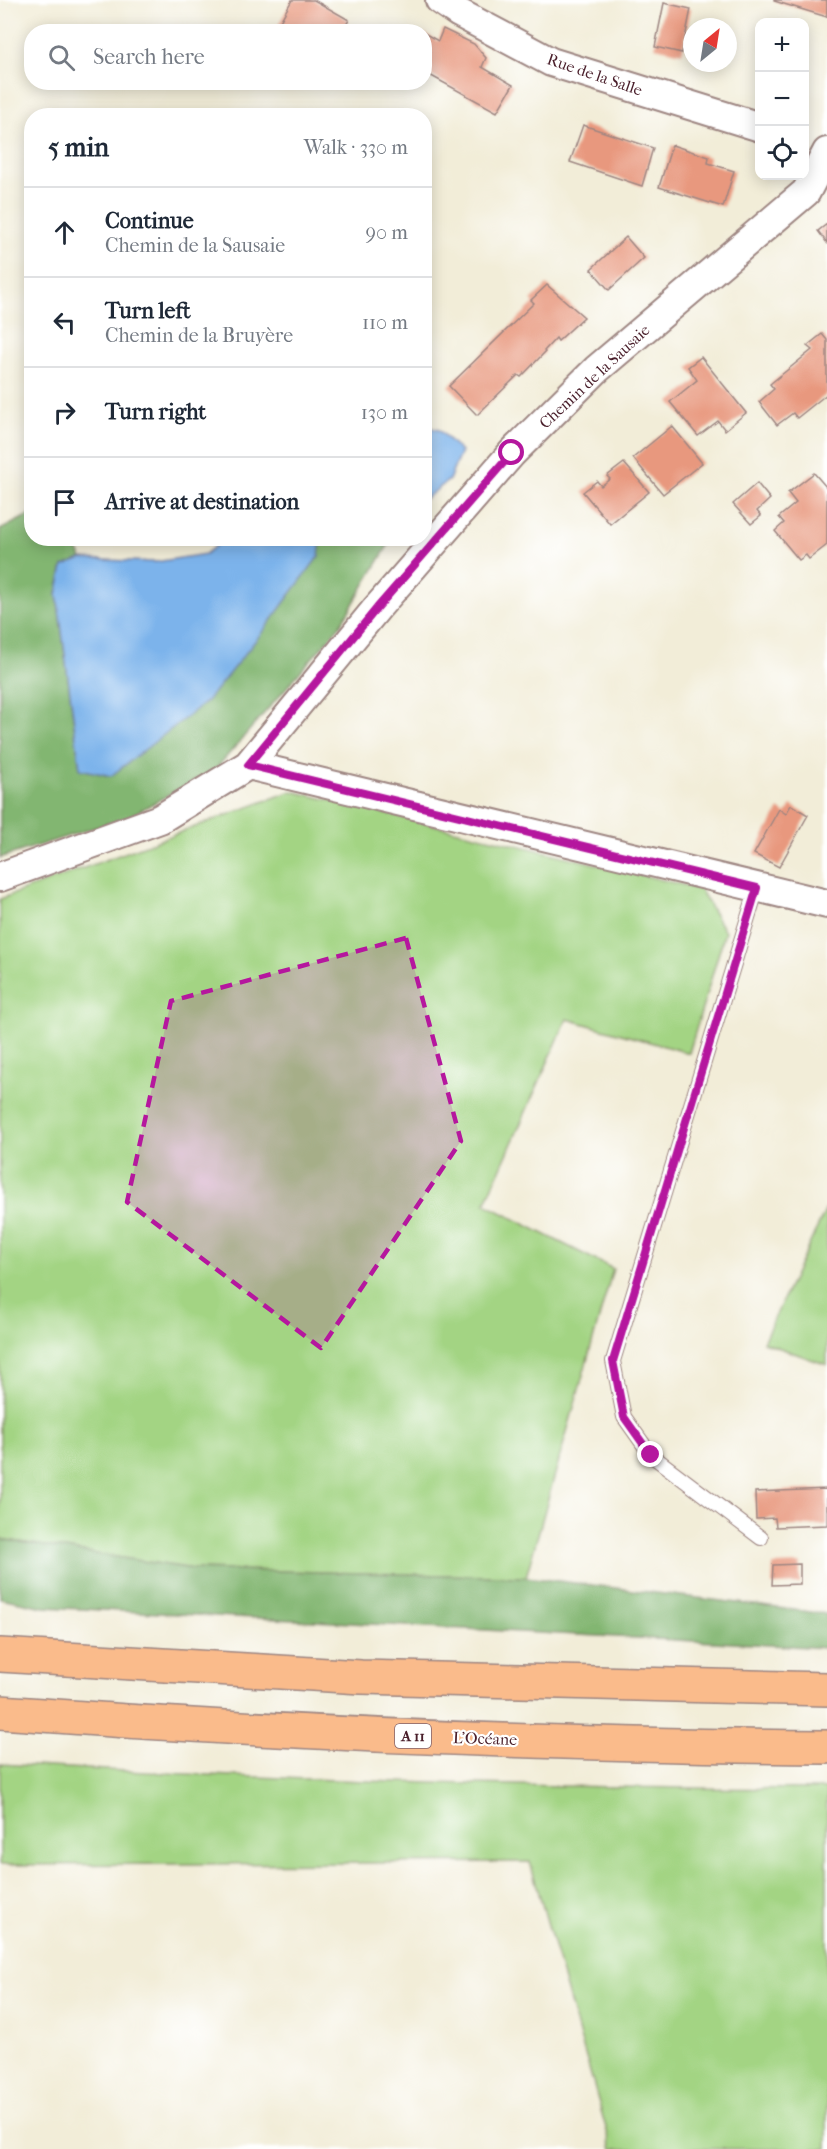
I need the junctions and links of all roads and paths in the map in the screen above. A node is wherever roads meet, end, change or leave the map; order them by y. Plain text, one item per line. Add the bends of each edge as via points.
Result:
1 (440, 0) edge
2 (756, 126) edge
3 (809, 143) edge
4 (827, 150) edge
5 (432, 545) edge
6 (431, 546) edge
7 (248, 765) junction
8 (0, 877) edge
9 (757, 888) junction
10 (827, 904) edge
11 (761, 1538) dead end
12 (0, 1655) edge
13 (827, 1689) edge
14 (0, 1712) edge
15 (827, 1747) edge

1 - 2 street, Rue de la Salle via 551,62
3 - 4 street
4 - 5 street, Chemin de la Sausaie via 806,192 597,369 512,453
6 - 7 street, Chemin de la Sausaie
7 - 8 street, Chemin de la Sausaie via 160,819
7 - 9 street
9 - 10 street
9 - 11 lane via 613,1361 624,1417 651,1455
12 - 13 highway via 361,1677
14 - 15 highway, L’Océane / A 11 via 386,1735

